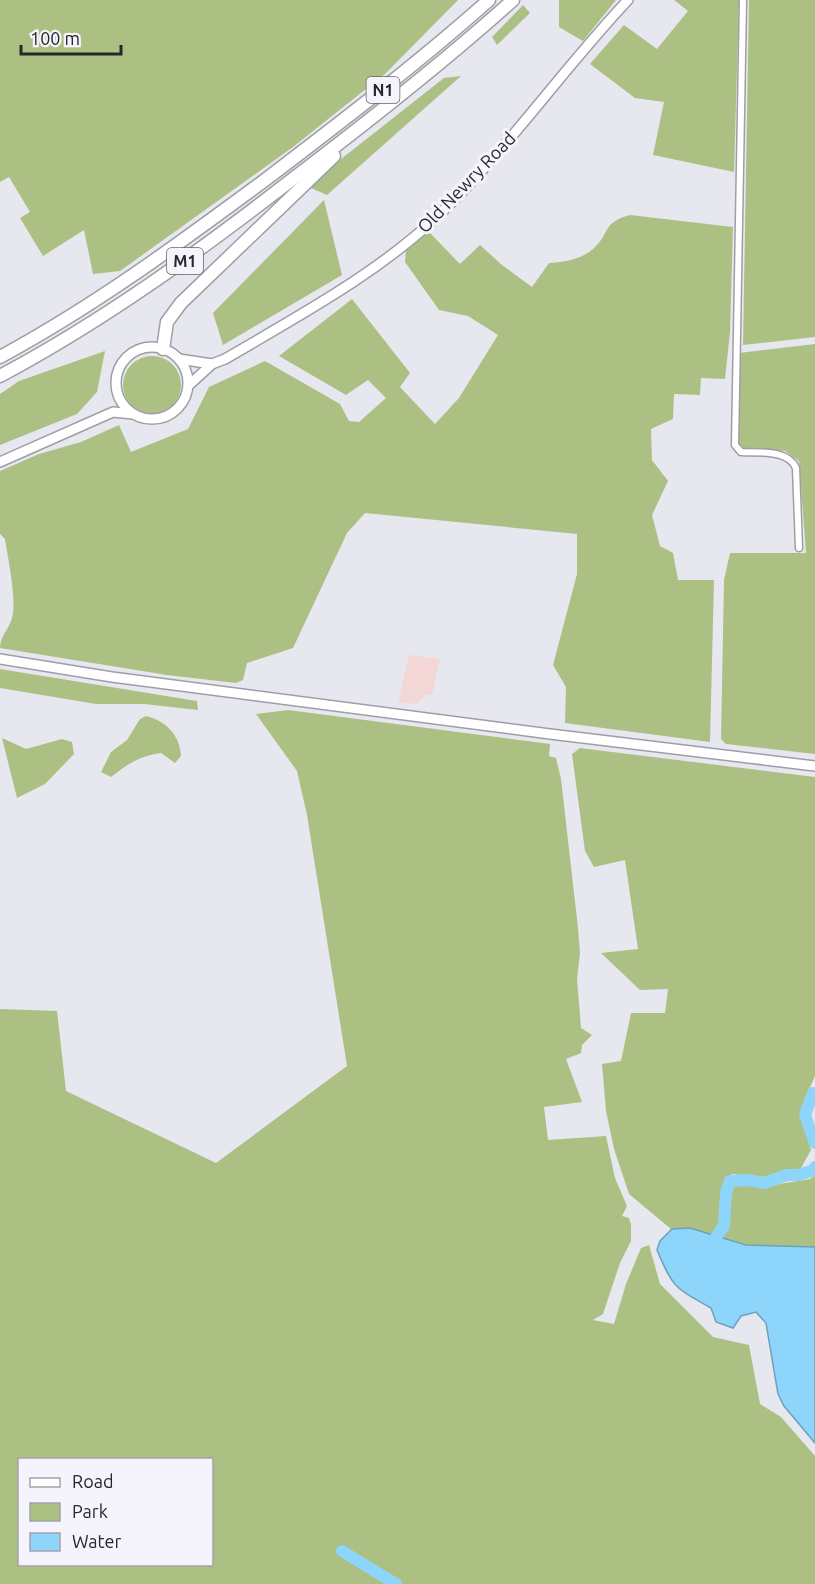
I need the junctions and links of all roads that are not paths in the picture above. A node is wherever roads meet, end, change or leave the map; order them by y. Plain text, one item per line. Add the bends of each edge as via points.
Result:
1 (489, 0) edge
2 (513, 0) edge
3 (628, 0) edge
4 (743, 0) edge
5 (358, 129) junction
6 (92, 304) junction
7 (0, 347) edge
8 (164, 349) junction
9 (0, 357) edge
10 (179, 359) junction
11 (212, 364) junction
12 (0, 376) edge
13 (189, 385) junction
14 (118, 395) junction
15 (113, 412) junction
16 (133, 414) junction
17 (0, 462) edge
18 (799, 548) dead end
19 (0, 659) edge
20 (815, 766) edge

1 - 6 highway, N1 via 332,129 169,252
2 - 5 highway, N1 via 452,55
3 - 11 main road, Old Newry Road via 442,212 338,292
4 - 18 street via 735,445 741,452 792,460 796,468
5 - 8 highway via 176,308 167,322
5 - 12 highway, M1 via 178,266 104,317
6 - 7 highway
6 - 9 highway
8 - 10 main road
8 - 14 main road via 141,349 123,362 116,384
10 - 11 main road
10 - 13 main road
11 - 13 main road, Old Newry Road
13 - 16 main road via 186,398 169,416 144,419
14 - 15 main road
14 - 16 main road
15 - 16 main road
15 - 17 main road
19 - 20 main road via 156,683

